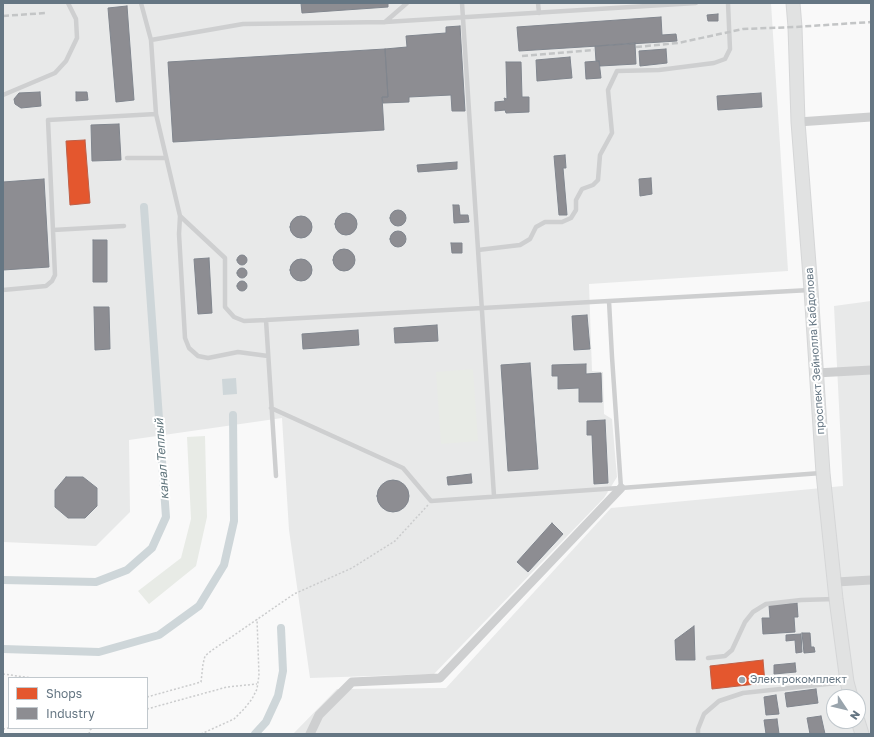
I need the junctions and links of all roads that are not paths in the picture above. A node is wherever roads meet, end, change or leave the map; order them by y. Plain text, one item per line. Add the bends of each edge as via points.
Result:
1 (68, 3) edge
2 (141, 3) edge
3 (407, 3) edge
4 (462, 3) edge
5 (538, 3) edge
6 (618, 3) edge
7 (692, 3) edge
8 (696, 3) edge
9 (728, 3) edge
10 (793, 3) edge
11 (623, 8) junction
12 (539, 13) junction
13 (463, 17) junction
14 (385, 22) junction
15 (151, 40) junction
16 (3, 94) edge
17 (156, 114) junction
18 (871, 117) edge
19 (798, 122) junction
20 (127, 158) dead end
21 (166, 158) junction
22 (180, 216) junction
23 (124, 226) dead end
24 (53, 230) junction
25 (478, 250) junction
26 (3, 290) edge
27 (811, 290) junction
28 (609, 301) junction
29 (482, 308) junction
30 (266, 320) junction
31 (268, 356) junction
32 (871, 370) edge
33 (816, 374) junction
34 (272, 408) junction
35 (823, 473) junction
36 (276, 476) dead end
37 (621, 488) junction
38 (494, 496) junction
39 (871, 580) edge
40 (836, 582) junction
41 (836, 599) junction
42 (708, 658) dead end
43 (847, 682) junction
44 (849, 689) edge
45 (310, 734) edge
46 (698, 734) edge

1 - 16 lane via 76,19 77,38 66,61 55,74
2 - 15 lane
3 - 14 lane
4 - 13 lane
5 - 12 lane
6 - 11 lane
7 - 8 lane
7 - 11 lane
9 - 25 lane via 730,49 724,59 714,63 666,69 617,71 608,90 612,133 600,155 598,180 582,189 571,218 562,222 545,222 536,227 530,239 520,245
10 - 19 main road, проспект Зейнолла Кабдолова
11 - 12 lane
12 - 13 lane
13 - 14 lane
13 - 25 lane
14 - 15 lane via 243,24
15 - 17 lane
17 - 21 lane
17 - 24 lane via 48,120
18 - 19 street
19 - 27 main road, проспект Зейнолла Кабдолова
20 - 21 lane
21 - 22 lane
22 - 30 lane via 225,258 225,307 239,319
22 - 31 lane via 185,338 189,348 198,356 208,358 238,352
23 - 24 lane
24 - 26 lane via 55,274 52,281 46,286
25 - 29 lane
27 - 28 lane
27 - 33 main road, проспект Зейнолла Кабдолова
28 - 29 lane
28 - 37 lane
29 - 30 lane
29 - 38 lane
30 - 31 lane
31 - 34 lane
32 - 33 street
33 - 35 main road, проспект Зейнолла Кабдолова
34 - 36 lane
34 - 38 lane via 402,468 431,501
35 - 37 lane
35 - 40 main road, проспект Зейнолла Кабдолова
37 - 38 lane
37 - 45 street via 440,678 352,682 319,715
39 - 40 street
40 - 41 main road, проспект Зейнолла Кабдолова
41 - 42 lane via 766,604 753,612 745,622 732,650 725,656
41 - 43 main road, проспект Зейнолла Кабдолова
43 - 44 main road, проспект Зейнолла Кабдолова
43 - 46 lane via 743,693 720,701 704,714

